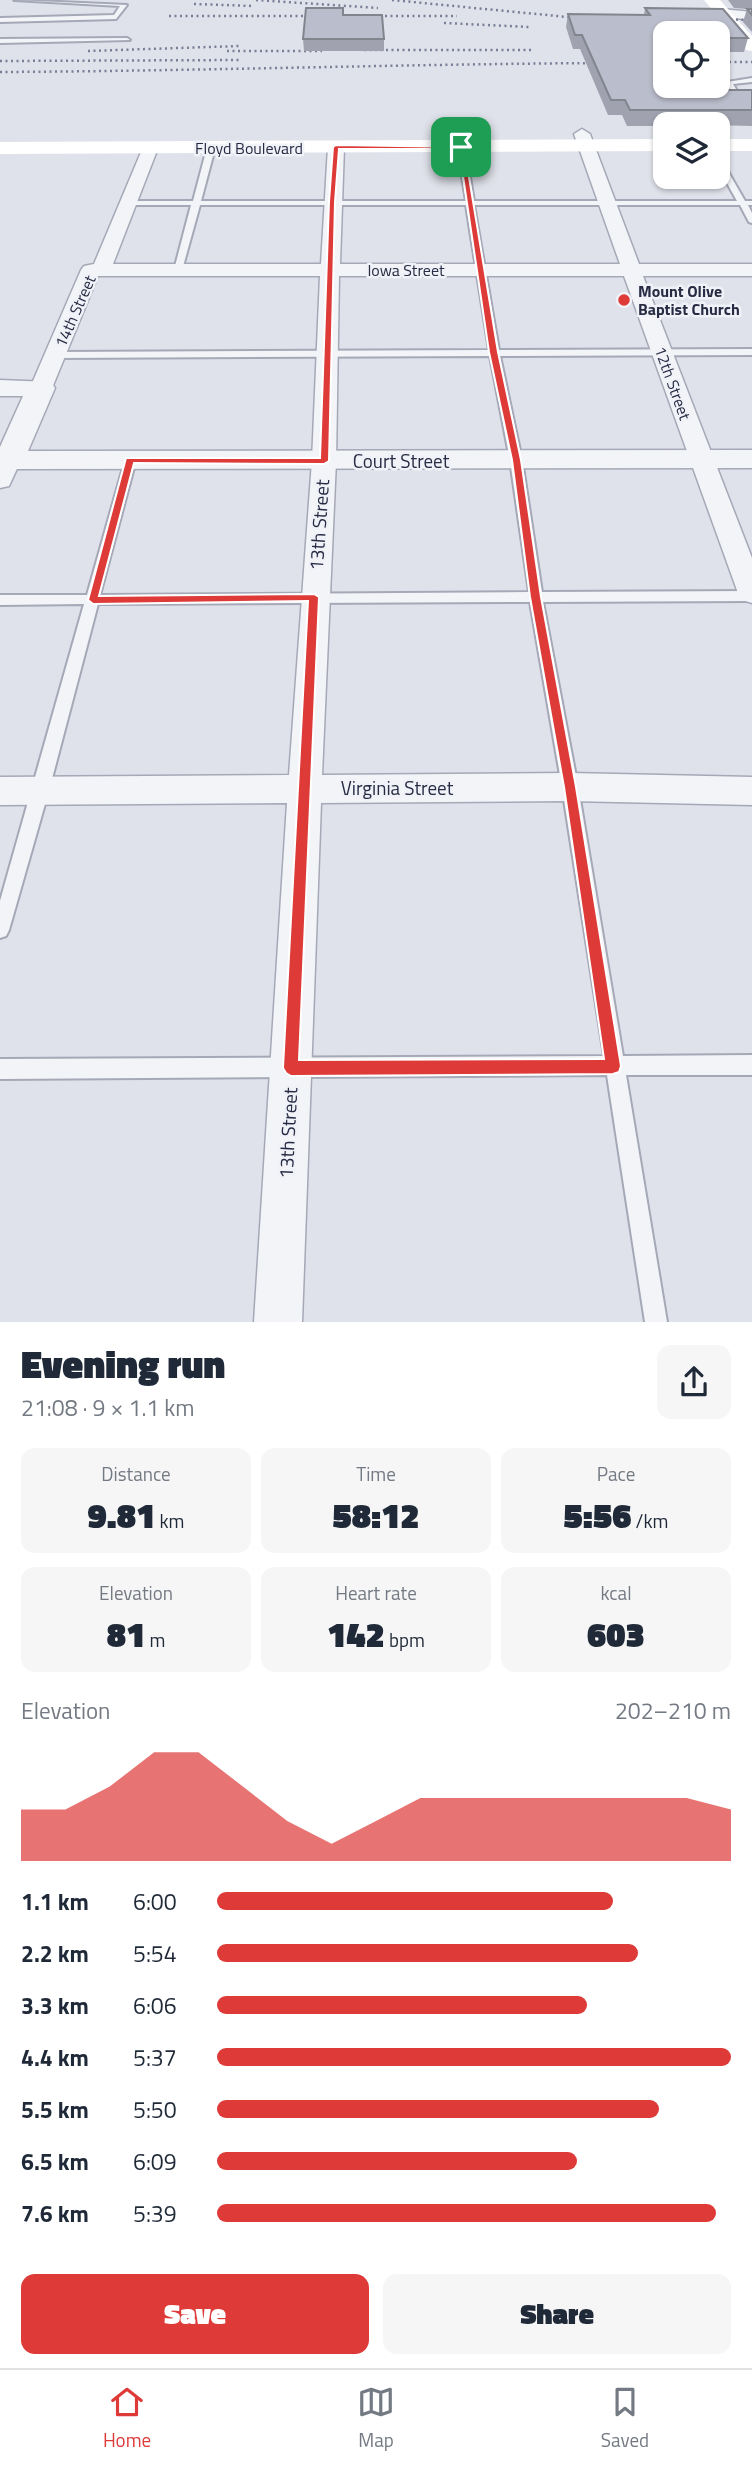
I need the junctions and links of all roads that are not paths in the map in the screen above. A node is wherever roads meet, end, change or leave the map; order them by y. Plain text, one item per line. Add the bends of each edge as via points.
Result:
1 (18, 0) edge
2 (717, 6) edge
3 (752, 16) edge
4 (0, 20) edge
5 (127, 40) dead end
6 (0, 41) edge
7 (752, 46) edge
8 (752, 80) edge
9 (740, 101) edge
10 (584, 140) junction
11 (653, 144) edge
12 (730, 145) edge
13 (752, 145) edge
14 (336, 147) junction
15 (461, 147) junction
16 (0, 148) edge
17 (150, 148) junction
18 (211, 148) junction
19 (730, 182) edge
20 (332, 202) junction
21 (470, 202) junction
22 (608, 202) junction
23 (127, 203) junction
24 (196, 203) junction
25 (742, 203) junction
26 (752, 203) edge
27 (752, 220) edge
28 (101, 270) junction
29 (178, 270) junction
30 (331, 270) junction
31 (481, 270) junction
32 (632, 270) junction
33 (752, 270) edge
34 (327, 352) junction
35 (494, 352) junction
36 (752, 352) edge
37 (662, 354) junction
38 (55, 355) junction
39 (0, 388) edge
40 (41, 388) junction
41 (699, 459) junction
42 (752, 459) edge
43 (130, 460) junction
44 (516, 460) junction
45 (324, 461) junction
46 (3, 467) edge
47 (752, 594) edge
48 (314, 597) junction
49 (536, 597) junction
50 (0, 600) edge
51 (93, 600) junction
52 (570, 787) junction
53 (305, 788) junction
54 (41, 790) junction
55 (752, 790) edge
56 (0, 791) edge
57 (0, 930) edge
58 (752, 1065) edge
59 (613, 1066) junction
60 (291, 1068) junction
61 (0, 1069) edge
62 (278, 1321) edge
63 (656, 1321) edge

1 - 4 lane via 124,5 116,17
2 - 3 street
2 - 7 main road
5 - 6 lane
8 - 9 lane via 730,82
10 - 11 main road, Floyd Boulevard
10 - 15 main road, Floyd Boulevard
10 - 22 street, 12th Street
12 - 13 main road
14 - 15 main road, Floyd Boulevard
14 - 18 main road, Floyd Boulevard
14 - 20 street, 13th Street
15 - 21 lane
16 - 17 main road, Floyd Boulevard
17 - 18 main road, Floyd Boulevard
17 - 23 street, 14th Street
18 - 24 lane
19 - 25 lane
20 - 21 lane
20 - 24 lane
20 - 30 street, 13th Street
21 - 22 lane
21 - 31 lane
22 - 25 lane
22 - 32 street, 12th Street
23 - 24 lane
23 - 28 street, 14th Street
24 - 29 lane
25 - 26 lane
25 - 27 lane
28 - 29 street, Iowa Street
28 - 38 street, 14th Street via 91,270
29 - 30 street, Iowa Street
30 - 31 street, Iowa Street
30 - 34 street, 13th Street
31 - 32 street, Iowa Street
31 - 35 lane
32 - 33 street, Iowa Street
32 - 37 street, 12th Street
34 - 35 lane
34 - 38 lane
34 - 45 street, 13th Street
35 - 37 lane
35 - 44 lane
36 - 37 lane
37 - 41 street, 12th Street
38 - 40 street, 14th Street
39 - 40 street
40 - 46 street, 14th Street
41 - 42 street, Court Street
41 - 44 street, Court Street
41 - 47 street, 12th Street
43 - 45 street, Court Street
43 - 46 street, Court Street
43 - 51 lane
44 - 45 street, Court Street
44 - 49 lane
45 - 48 street, 13th Street
47 - 49 lane
48 - 49 lane
48 - 51 lane
48 - 53 street, 13th Street
49 - 52 lane
50 - 51 lane
51 - 54 lane
52 - 53 street, Virginia Street
52 - 55 street, Virginia Street
52 - 59 lane
53 - 54 street, Virginia Street
53 - 60 street, 13th Street
54 - 56 street, Virginia Street
54 - 57 lane
58 - 59 lane
59 - 60 lane
59 - 63 lane
60 - 61 lane
60 - 62 street, 13th Street

